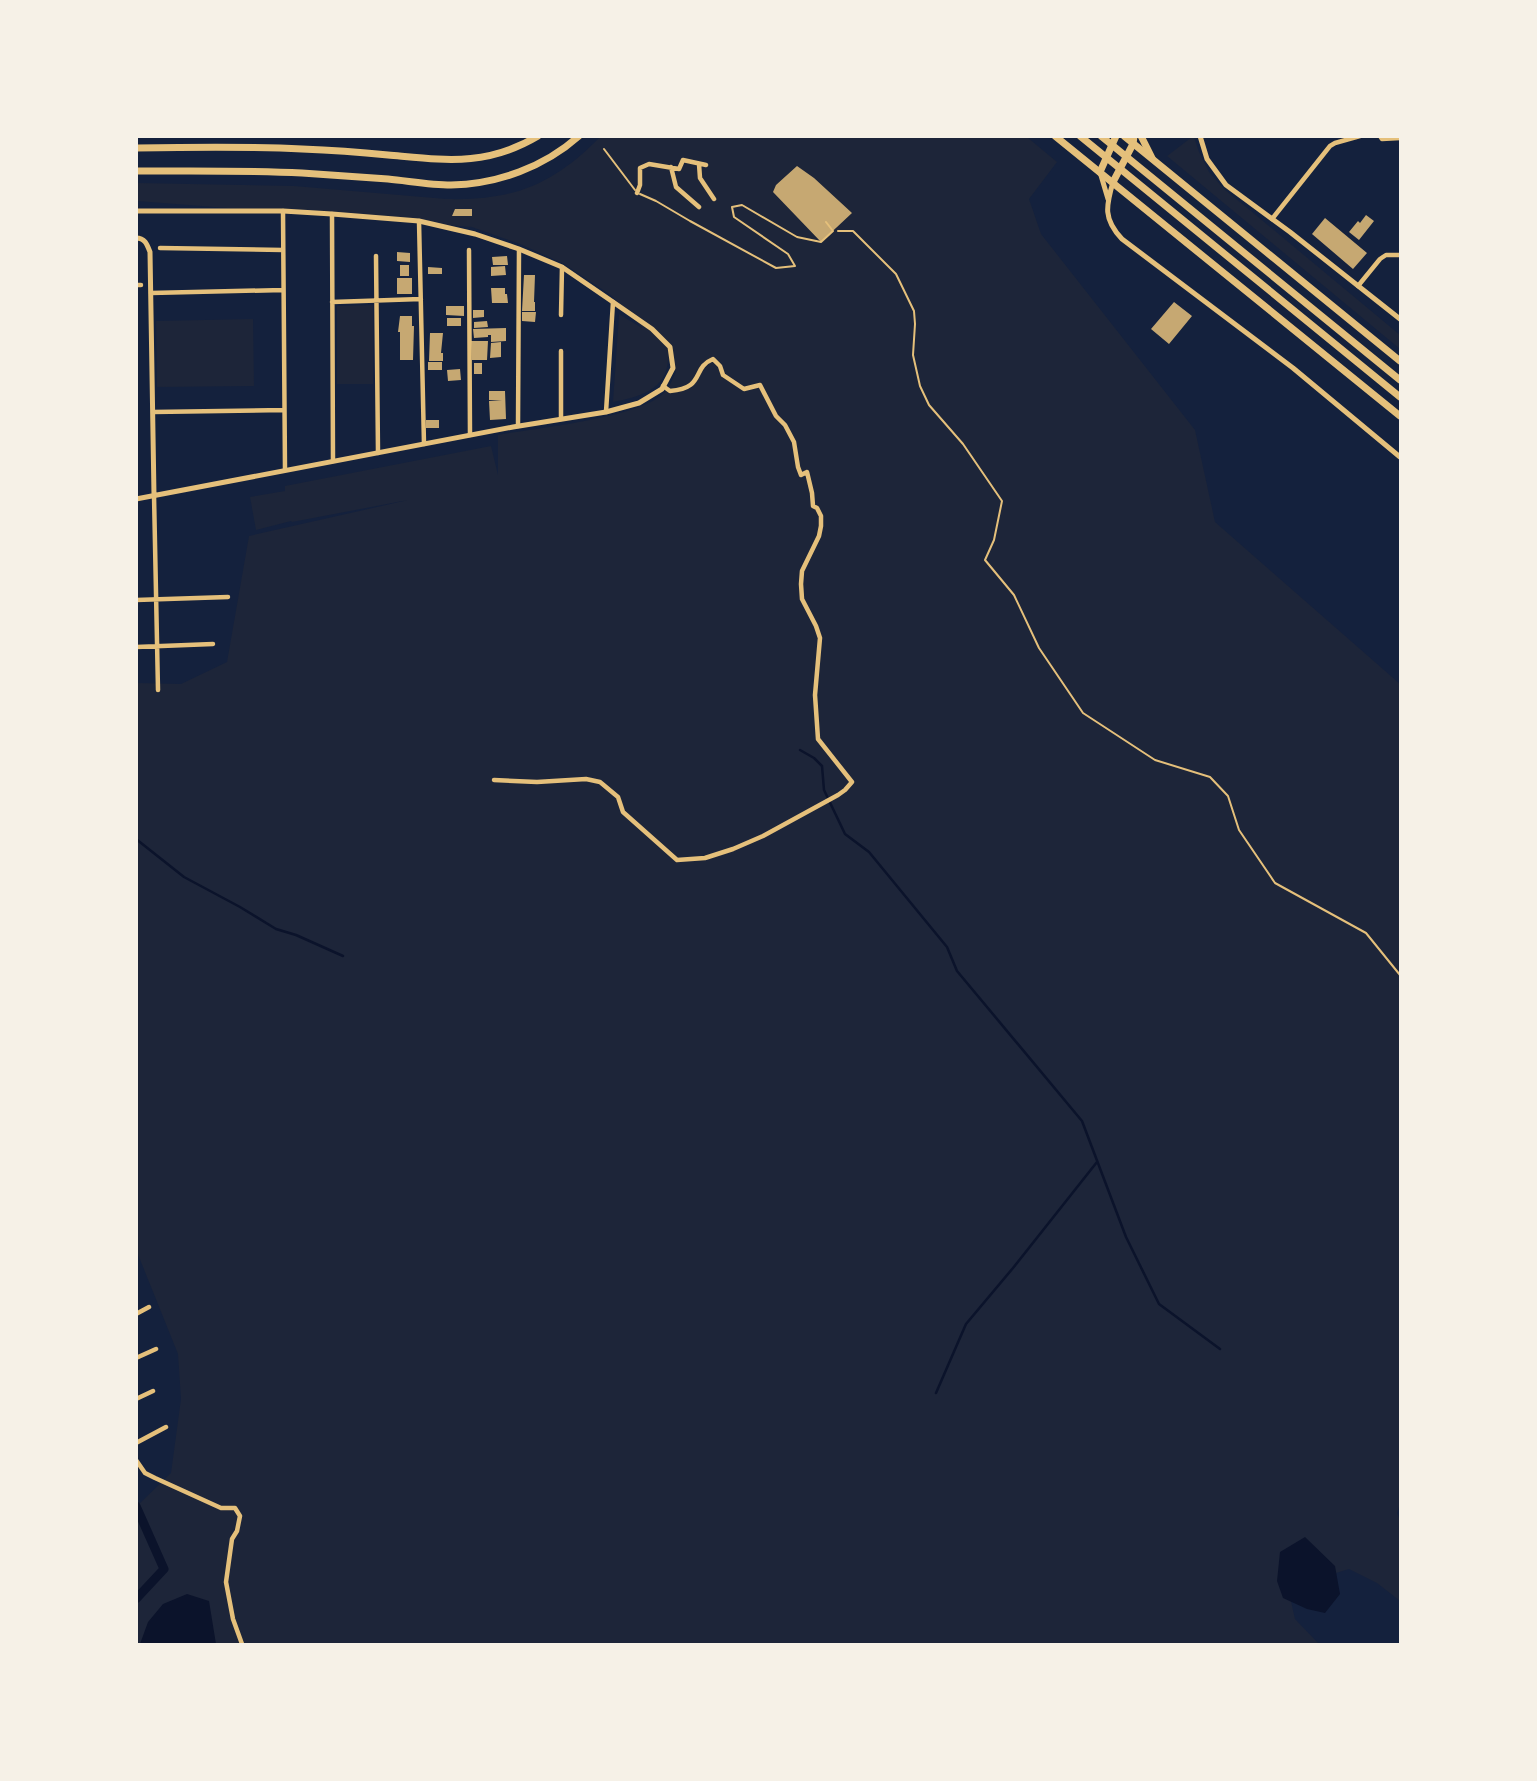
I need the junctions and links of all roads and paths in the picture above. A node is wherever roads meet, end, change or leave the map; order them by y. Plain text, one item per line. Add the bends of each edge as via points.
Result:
1 (538, 136) edge
2 (579, 136) edge
3 (1055, 136) edge
4 (1080, 136) edge
5 (1101, 136) edge
6 (1116, 136) edge
7 (1124, 136) edge
8 (1141, 136) edge
9 (1200, 136) edge
10 (1360, 136) edge
11 (1380, 136) edge
12 (1401, 138) edge
13 (1133, 140) edge
14 (136, 148) edge
15 (604, 149) dead end
16 (1155, 162) junction
17 (699, 164) junction
18 (706, 165) dead end
19 (671, 167) junction
20 (136, 172) edge
21 (1100, 172) junction
22 (1113, 182) junction
23 (637, 193) junction
24 (714, 199) dead end
25 (1108, 199) junction
26 (699, 207) dead end
27 (283, 211) junction
28 (136, 212) edge
29 (332, 214) junction
30 (1272, 219) junction
31 (419, 220) junction
32 (826, 222) dead end
33 (833, 231) junction
34 (136, 238) edge
35 (160, 248) dead end
36 (519, 249) junction
37 (283, 250) junction
38 (469, 250) dead end
39 (1401, 255) edge
40 (376, 256) dead end
41 (562, 267) junction
42 (1357, 286) junction
43 (283, 290) junction
44 (150, 293) junction
45 (421, 299) junction
46 (376, 300) junction
47 (332, 302) junction
48 (613, 302) junction
49 (561, 315) dead end
50 (1400, 318) edge
51 (561, 351) dead end
52 (1401, 361) edge
53 (1401, 380) edge
54 (663, 386) junction
55 (1401, 397) edge
56 (284, 410) junction
57 (153, 412) junction
58 (606, 412) junction
59 (1401, 416) edge
60 (561, 419) junction
61 (518, 426) junction
62 (470, 435) junction
63 (424, 444) junction
64 (378, 453) junction
65 (1401, 457) edge
66 (333, 461) junction
67 (285, 470) junction
68 (154, 495) junction
69 (136, 499) edge
70 (228, 597) dead end
71 (156, 599) junction
72 (136, 600) edge
73 (213, 644) dead end
74 (157, 646) junction
75 (136, 647) edge
76 (158, 690) dead end
77 (494, 780) dead end
78 (1401, 975) edge
79 (149, 1307) dead end
80 (136, 1314) edge
81 (156, 1349) dead end
82 (136, 1358) edge
83 (153, 1391) dead end
84 (136, 1399) edge
85 (166, 1427) dead end
86 (136, 1443) edge
87 (136, 1460) edge
88 (242, 1644) edge

1 - 14 highway via 498,154 449,161 300,149
2 - 20 highway via 523,171 467,184 245,171
3 - 21 highway
4 - 55 highway
5 - 53 highway
6 - 21 highway
7 - 13 highway
8 - 16 highway
9 - 30 street via 1207,159 1226,185
10 - 30 street via 1330,146
11 - 12 street
13 - 16 highway
13 - 22 highway
15 - 23 lane
16 - 52 highway
17 - 18 street
17 - 19 street via 684,160 679,169
17 - 24 street via 700,178
19 - 23 street via 649,164 640,168
19 - 26 street via 676,187
21 - 22 highway
21 - 25 street
22 - 25 street
22 - 59 highway
23 - 33 lane via 776,268 795,266 788,254 734,217 733,207 742,205 797,237 821,242
25 - 65 street via 1108,219 1122,239 1293,368
27 - 28 street
27 - 29 street
27 - 37 street
29 - 31 street
29 - 47 street
30 - 42 street
31 - 36 street
31 - 45 street
32 - 33 lane
33 - 78 path via 853,231 902,285 914,310 913,355 920,386 929,405 1002,501 985,560 1014,595 1039,648 1083,713 1155,760 1210,777 1228,796 1239,830 1275,883 1366,933
34 - 44 street via 147,243 150,252
35 - 37 street
36 - 41 street
36 - 61 street
37 - 43 street
38 - 62 street
39 - 42 street via 1380,259
40 - 46 street
41 - 48 street
41 - 49 street
42 - 50 street
43 - 44 street
43 - 56 street
44 - 57 street
45 - 46 street
45 - 63 street
46 - 47 street
46 - 64 street
47 - 66 street
48 - 54 street via 670,347 673,368
48 - 58 street
51 - 60 street
54 - 58 street via 639,403
54 - 77 street via 670,391 689,388 713,359 723,375 744,390 760,385 794,442 798,467 801,475 807,472 813,506 821,516 819,536 802,571 801,584 802,599 820,638 815,695 818,740 852,782 763,836 705,858 677,860 624,812 618,797 600,782
56 - 57 street
56 - 67 street
57 - 68 street
58 - 60 street
60 - 61 street
61 - 62 street
62 - 63 street
63 - 64 street
64 - 66 street
66 - 67 street
67 - 68 street
68 - 69 street
68 - 71 street
70 - 71 street
71 - 72 street
71 - 74 street
73 - 74 street
74 - 75 street
74 - 76 street
79 - 80 street
81 - 82 street
83 - 84 street
85 - 86 street
87 - 88 street via 155,1478 221,1508 235,1508 240,1516 226,1582

